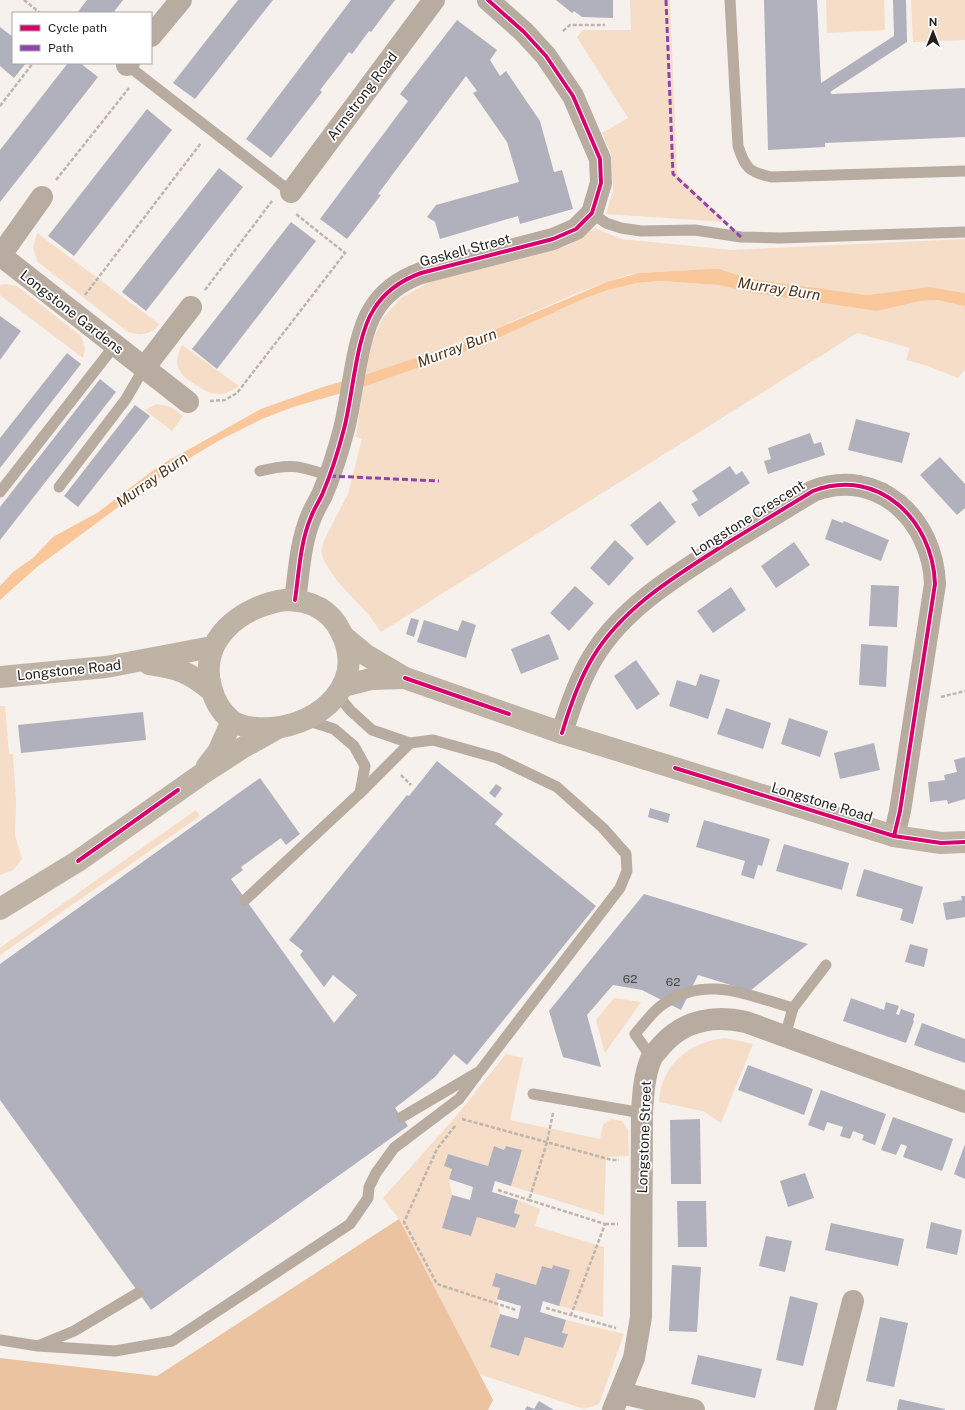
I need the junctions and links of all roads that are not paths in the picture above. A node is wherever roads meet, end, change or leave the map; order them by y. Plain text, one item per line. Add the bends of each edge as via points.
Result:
1 (181, 0) edge
2 (434, 0) edge
3 (488, 0) edge
4 (730, 0) edge
5 (152, 35) edge
6 (129, 71) edge
7 (965, 170) edge
8 (42, 197) road end
9 (286, 200) joint
10 (592, 213) junction
11 (965, 232) edge
12 (0, 255) edge
13 (191, 308) road end
14 (115, 345) junction
15 (144, 368) junction
16 (188, 402) road end
17 (260, 471) dead end
18 (330, 476) junction
19 (59, 487) dead end
20 (0, 492) edge
21 (294, 600) junction
22 (343, 636) junction
23 (212, 647) junction
24 (139, 662) junction
25 (0, 677) edge
26 (405, 678) junction
27 (212, 690) junction
28 (340, 690) junction
29 (305, 720) junction
30 (232, 721) junction
31 (281, 727) junction
32 (562, 733) junction
33 (410, 743) junction
34 (202, 774) junction
35 (360, 793) junction
36 (894, 836) junction
37 (965, 842) edge
38 (245, 900) dead end
39 (0, 909) edge
40 (826, 965) dead end
41 (793, 1008) junction
42 (785, 1036) junction
43 (651, 1057) junction
44 (480, 1071) junction
45 (533, 1094) dead end
46 (965, 1102) edge
47 (642, 1113) junction
48 (402, 1117) dead end
49 (138, 1293) dead end
50 (853, 1301) dead end
51 (0, 1340) edge
52 (38, 1346) junction
53 (617, 1402) edge
54 (694, 1410) edge
55 (825, 1410) edge

1 - 5 street
2 - 9 street, Armstrong Road
3 - 10 street, Gaskell Street via 546,56 573,96 600,159 601,183
4 - 7 lane via 738,146 744,162 753,173 771,177
6 - 9 lane
8 - 12 street, Longstone Gardens
10 - 11 lane via 606,223 621,228 641,231 695,230 741,237
10 - 18 street, Gaskell Street via 576,229 553,239 421,272 402,280 387,293 364,327 348,415
12 - 14 street, Longstone Gardens
13 - 15 street
14 - 15 street, Longstone Gardens
14 - 20 lane
15 - 16 street, Longstone Gardens
15 - 19 lane via 126,399
17 - 18 lane via 298,466
18 - 21 street, Gaskell Street via 310,517
21 - 22 street via 316,605 326,612
21 - 23 street via 274,602 252,611 220,634
22 - 26 street, Longstone Road via 366,655
22 - 28 street via 350,664
23 - 24 street, Longstone Road
23 - 27 street via 208,677
24 - 25 street, Longstone Road
24 - 27 street, Longstone Road via 170,667 191,674
26 - 28 street, Longstone Road via 371,679
26 - 32 street, Longstone Road
27 - 30 street via 223,712
28 - 29 street via 323,709
28 - 33 lane via 350,710 372,730
29 - 31 street
29 - 35 lane via 334,729 354,746 365,766
30 - 31 street via 255,727
30 - 34 street via 218,752
31 - 34 street
32 - 36 street, Longstone Road
32 - 36 street, Longstone Crescent via 580,682 593,656 630,612 653,593 679,574 813,491 828,485 869,488 903,508 915,522 924,536 935,566 935,584
33 - 35 lane
33 - 44 lane via 433,740 497,758 557,787 603,828 626,854 627,871 620,888
34 - 39 street via 78,862
35 - 38 lane
36 - 37 street, Longstone Road via 941,843
40 - 41 lane
41 - 42 lane
41 - 43 lane via 720,988 700,988 679,995 660,1006 635,1034
42 - 43 street, Longstone Street via 746,1022 716,1018 697,1021 680,1030
42 - 46 street, Longstone Street
43 - 47 street, Longstone Street via 644,1080
44 - 48 lane
44 - 52 lane via 459,1099 394,1148 376,1173 369,1187 368,1198 350,1224 172,1341 115,1351
45 - 47 lane
47 - 53 street, Longstone Street via 641,1317 634,1358
49 - 52 lane via 74,1331
50 - 55 street
51 - 52 lane
53 - 54 street

